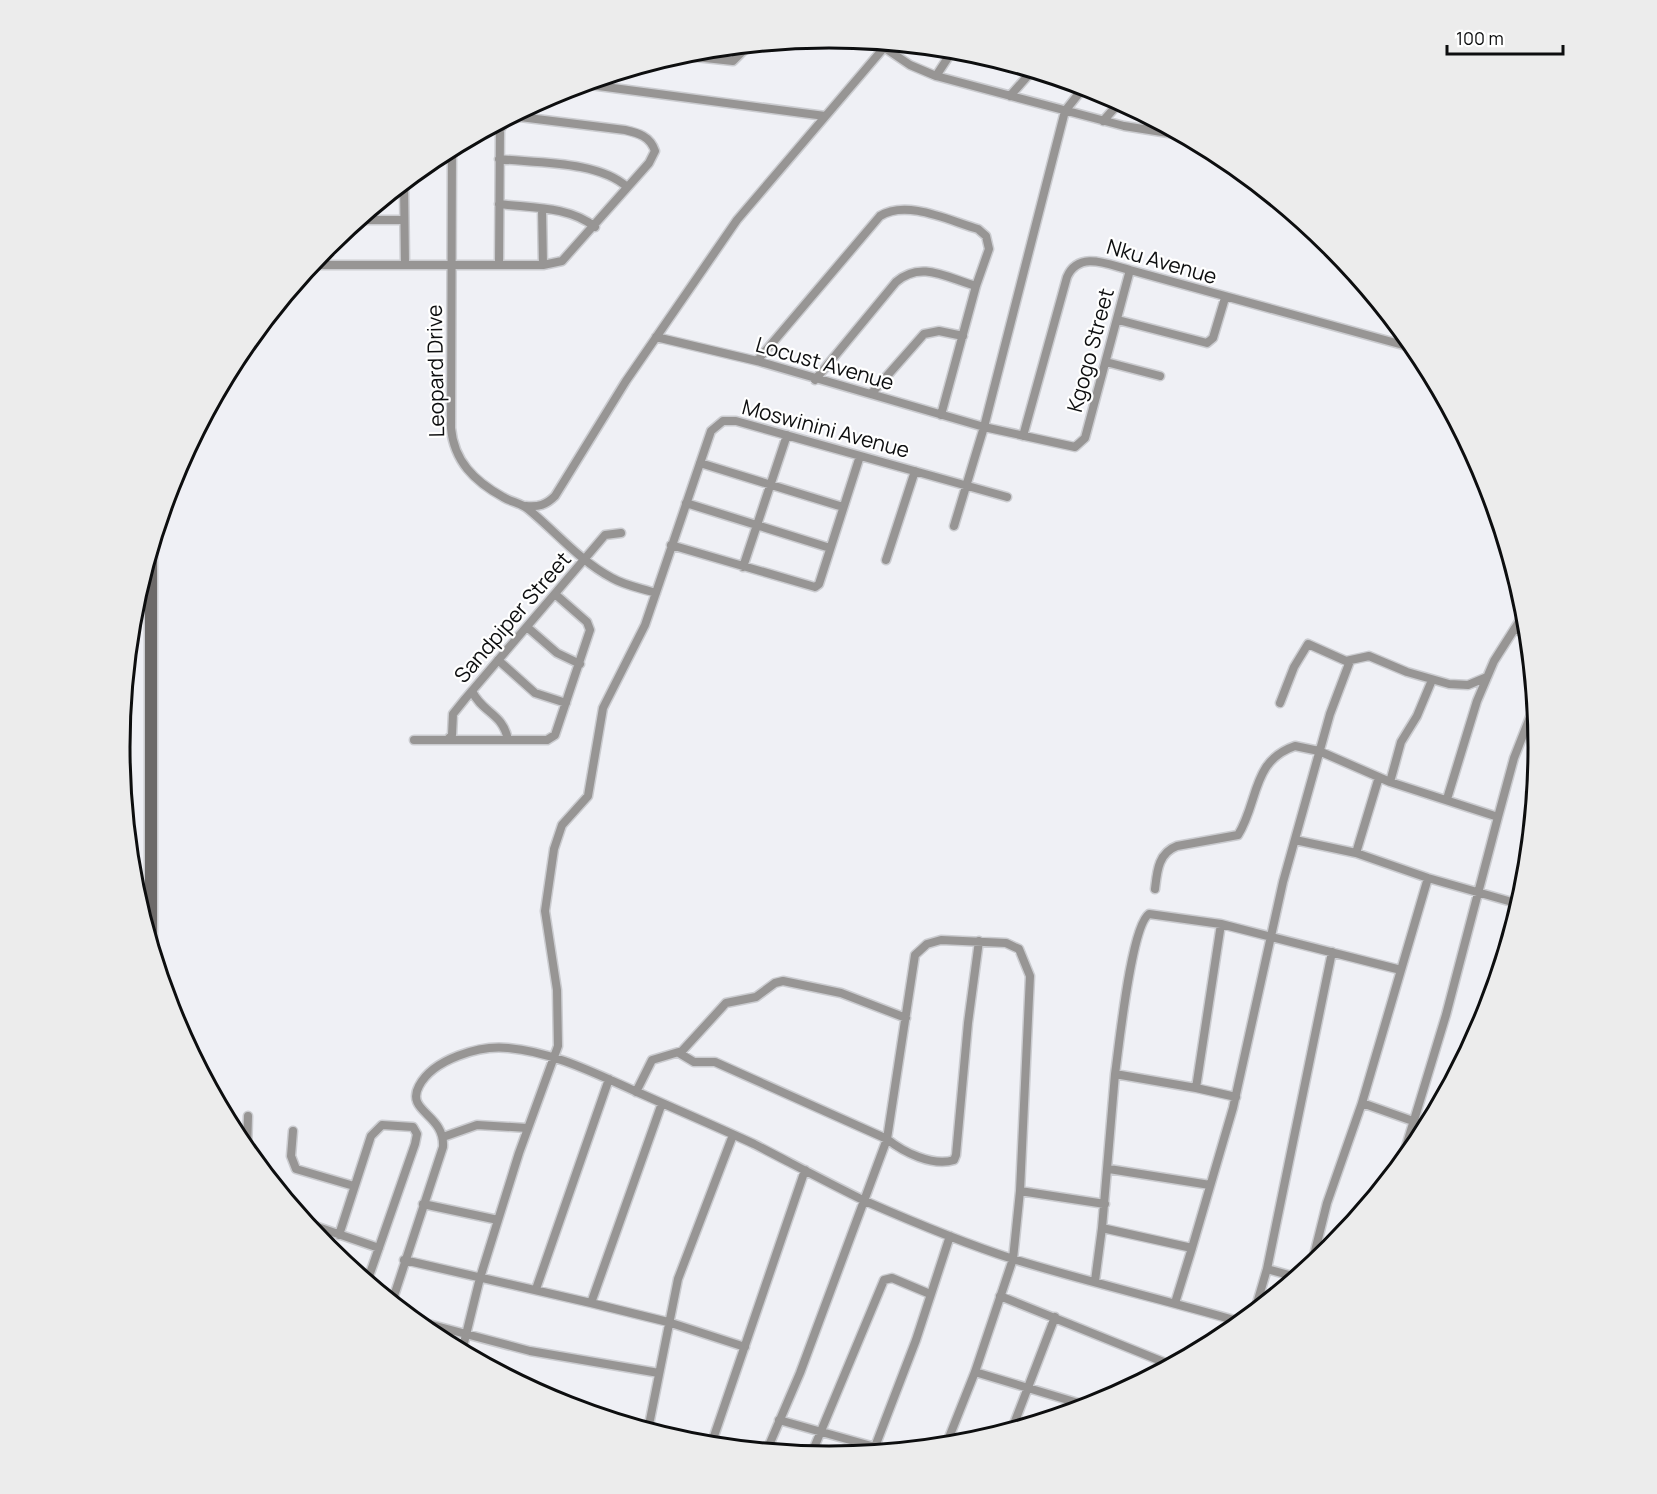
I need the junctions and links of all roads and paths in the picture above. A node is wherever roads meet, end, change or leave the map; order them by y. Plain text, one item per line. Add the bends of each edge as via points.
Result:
1 (882, 50) edge
2 (893, 51) edge
3 (740, 54) edge
4 (708, 58) edge
5 (948, 58) edge
6 (936, 76) junction
7 (1027, 77) edge
8 (600, 86) edge
9 (1078, 94) edge
10 (1010, 96) junction
11 (1114, 109) edge
12 (1065, 111) junction
13 (825, 116) junction
14 (522, 119) edge
15 (1103, 121) junction
16 (500, 130) edge
17 (1155, 130) edge
18 (452, 159) edge
19 (499, 159) junction
20 (627, 187) junction
21 (404, 191) edge
22 (500, 204) junction
23 (542, 209) junction
24 (369, 220) edge
25 (404, 220) junction
26 (595, 227) junction
27 (451, 263) junction
28 (405, 264) junction
29 (499, 264) junction
30 (323, 265) edge
31 (543, 265) junction
32 (1130, 270) junction
33 (976, 286) junction
34 (1225, 298) junction
35 (1118, 320) junction
36 (963, 336) junction
37 (656, 337) junction
38 (1399, 344) edge
39 (757, 362) junction
40 (1106, 362) junction
41 (1160, 376) dead end
42 (814, 380) junction
43 (871, 394) junction
44 (942, 415) junction
45 (984, 427) junction
46 (787, 435) junction
47 (1023, 436) junction
48 (1085, 438) joint
49 (860, 456) junction
50 (699, 463) junction
51 (915, 471) junction
52 (965, 483) junction
53 (772, 485) junction
54 (1007, 497) dead end
55 (686, 503) junction
56 (526, 506) junction
57 (843, 507) junction
58 (757, 526) junction
59 (954, 526) dead end
60 (621, 532) dead end
61 (671, 545) junction
62 (830, 548) junction
63 (586, 559) junction
64 (886, 560) dead end
65 (743, 567) junction
66 (152, 571) edge
67 (656, 593) junction
68 (555, 594) junction
69 (527, 627) junction
70 (1515, 628) edge
71 (498, 660) junction
72 (1350, 661) junction
73 (580, 664) junction
74 (1487, 677) junction
75 (1431, 680) junction
76 (472, 691) junction
77 (566, 703) junction
78 (1280, 703) dead end
79 (1527, 725) edge
80 (448, 739) junction
81 (414, 740) dead end
82 (508, 740) junction
83 (1319, 752) junction
84 (1379, 777) junction
85 (1390, 782) junction
86 (1447, 799) junction
87 (1498, 817) junction
88 (1295, 840) junction
89 (1356, 853) junction
90 (1428, 878) junction
91 (1155, 889) dead end
92 (1480, 892) junction
93 (1510, 901) edge
94 (151, 919) edge
95 (1221, 924) junction
96 (1271, 935) junction
97 (979, 940) junction
98 (1332, 952) junction
99 (1401, 970) junction
100 (906, 1018) junction
101 (679, 1053) junction
102 (554, 1057) junction
103 (1115, 1074) junction
104 (609, 1079) junction
105 (1196, 1088) junction
106 (636, 1092) junction
107 (1236, 1097) junction
108 (662, 1103) junction
109 (1362, 1103) junction
110 (248, 1116) dead end
111 (1414, 1122) junction
112 (1418, 1123) edge
113 (527, 1128) junction
114 (293, 1131) dead end
115 (733, 1135) junction
116 (1410, 1135) edge
117 (247, 1136) edge
118 (443, 1137) junction
119 (887, 1140) junction
120 (1109, 1169) junction
121 (805, 1170) junction
122 (1210, 1185) junction
123 (354, 1186) junction
124 (1020, 1191) junction
125 (864, 1200) junction
126 (423, 1204) junction
127 (1105, 1204) junction
128 (498, 1220) junction
129 (1102, 1228) junction
130 (323, 1229) edge
131 (339, 1235) junction
132 (950, 1236) junction
133 (1316, 1247) edge
134 (379, 1248) junction
135 (1192, 1248) junction
136 (1013, 1259) junction
137 (404, 1260) junction
138 (1267, 1269) junction
139 (370, 1274) edge
140 (1287, 1275) edge
141 (480, 1278) junction
142 (1095, 1281) junction
143 (536, 1289) junction
144 (930, 1294) junction
145 (394, 1295) edge
146 (1000, 1296) junction
147 (1258, 1298) edge
148 (591, 1303) junction
149 (1175, 1303) junction
150 (1055, 1317) junction
151 (1230, 1319) edge
152 (668, 1323) junction
153 (439, 1327) edge
154 (465, 1335) junction
155 (464, 1343) edge
156 (745, 1347) junction
157 (1162, 1361) edge
158 (975, 1372) junction
159 (659, 1373) junction
160 (1028, 1388) junction
161 (1073, 1402) edge
162 (779, 1420) junction
163 (1015, 1420) edge
164 (649, 1422) edge
165 (819, 1433) junction
166 (950, 1435) edge
167 (714, 1436) edge
168 (770, 1444) edge
169 (859, 1445) edge
170 (876, 1445) edge
171 (815, 1446) edge

1 - 13 street
2 - 6 street via 910,65
3 - 4 street via 732,61
5 - 6 street
6 - 10 street
7 - 10 street
8 - 13 street
9 - 12 street
10 - 12 street
11 - 15 street
12 - 15 street
12 - 45 street
13 - 37 street via 736,220
14 - 20 street via 634,132 650,141 655,150 649,163
15 - 17 street
16 - 19 street
18 - 27 street, Leopard Drive
19 - 20 street via 597,170
19 - 22 street
20 - 26 street
21 - 25 street
22 - 23 street
22 - 29 street
23 - 26 street via 574,214
23 - 31 street
24 - 25 street
25 - 28 street
26 - 31 street via 567,258
27 - 28 street
27 - 29 street
27 - 56 street, Leopard Drive via 453,446 466,469 500,496
28 - 30 street
29 - 31 street
32 - 34 street, Nku Avenue
32 - 35 street, Kgogo Street
32 - 47 street, Nku Avenue via 1088,261 1077,263 1070,271
33 - 36 street
33 - 39 street via 989,249 983,232 914,211 886,212
33 - 42 street via 920,270 909,272 896,282
34 - 35 street via 1213,338 1207,343
34 - 38 street, Nku Avenue
35 - 40 street, Kgogo Street
36 - 43 street via 939,331 924,334
36 - 44 street
37 - 39 street, Locust Avenue
37 - 56 street via 555,496 538,507
39 - 42 street, Locust Avenue
40 - 41 street
40 - 48 street, Kgogo Street
42 - 43 street, Locust Avenue
43 - 44 street, Locust Avenue
44 - 45 street, Locust Avenue
45 - 47 street, Locust Avenue
45 - 52 street
46 - 49 street, Moswinini Avenue
46 - 50 street, Moswinini Avenue via 723,421 711,431
46 - 53 street
47 - 48 street, Locust Avenue via 1070,447
49 - 51 street, Moswinini Avenue
49 - 57 street
50 - 53 street
50 - 55 street, Moswinini Avenue
51 - 52 street, Moswinini Avenue
51 - 64 street
52 - 54 street, Moswinini Avenue
52 - 59 street
53 - 57 street
53 - 58 street
55 - 58 street
55 - 61 street, Moswinini Avenue
56 - 63 street, Leopard Drive
57 - 62 street
58 - 62 street
58 - 65 street
60 - 63 street, Sandpiper Street via 605,535
61 - 65 street
61 - 67 street, Moswinini Avenue
62 - 65 street via 815,587
63 - 67 street, Leopard Drive via 613,579
63 - 68 street, Sandpiper Street
66 - 94 main road
67 - 102 street, Moswinini Avenue via 640,638 603,708 588,796 562,825 554,849 545,912 557,999 559,1038
68 - 69 street, Sandpiper Street
68 - 73 street via 589,626
69 - 71 street, Sandpiper Street
69 - 73 street via 557,653
70 - 74 street
71 - 76 street, Sandpiper Street
71 - 77 street via 536,693
72 - 75 street via 1369,656
72 - 78 street via 1308,644
72 - 83 street
73 - 77 street
74 - 75 street via 1468,685
74 - 86 street
75 - 85 street via 1417,716 1401,742
76 - 80 street, Sandpiper Street via 453,714 452,735
76 - 82 street via 503,723
77 - 82 street via 558,732 552,738
79 - 87 street
80 - 81 street
80 - 82 street
83 - 84 street
83 - 88 street
83 - 91 street via 1295,746 1268,762 1238,835 1168,850 1159,864
84 - 85 street
84 - 89 street
85 - 86 street
86 - 87 street
87 - 92 street
88 - 89 street
88 - 96 street
89 - 90 street
90 - 92 street
90 - 99 street
92 - 93 street
92 - 111 street
95 - 96 street
95 - 103 street via 1155,913 1143,920 1129,976
95 - 105 street
96 - 98 street
96 - 107 street
97 - 100 street via 941,940 921,948 913,960
97 - 119 street via 954,1160 946,1162 907,1153
97 - 124 street via 1016,946 1030,970
98 - 99 street
98 - 138 street
99 - 109 street
100 - 101 street via 841,993 783,981 756,997 726,1003
100 - 119 street
101 - 106 street via 652,1060
101 - 119 street via 694,1062 715,1062
102 - 104 street
102 - 113 street, Moswinini Avenue
102 - 118 street via 506,1047 484,1049 448,1061 428,1074 419,1085 416,1100
103 - 105 street
103 - 120 street
104 - 106 street
104 - 143 street
105 - 107 street
106 - 108 street
107 - 122 street
108 - 115 street
108 - 148 street
109 - 111 street
109 - 133 street
110 - 117 street
111 - 112 street
111 - 116 street
113 - 118 street via 477,1125
113 - 128 street, Moswinini Avenue
114 - 123 street via 291,1156 296,1169
115 - 121 street
115 - 152 street via 686,1257
118 - 126 street
119 - 125 street
120 - 122 street
120 - 127 street
121 - 125 street
121 - 156 street
122 - 135 street
123 - 131 street
123 - 134 street via 371,1136 382,1125 412,1126 417,1134 415,1144
124 - 127 street
124 - 136 street
125 - 132 street
125 - 162 street
126 - 128 street
126 - 137 street
127 - 129 street
128 - 141 street, Moswinini Avenue
129 - 135 street
129 - 142 street
130 - 131 street
131 - 134 street
132 - 136 street
132 - 144 street
134 - 139 street
135 - 149 street
136 - 142 street
136 - 146 street
137 - 141 street
137 - 145 street
138 - 140 street
138 - 147 street
141 - 143 street
141 - 154 street, Moswinini Avenue
142 - 149 street
143 - 148 street
144 - 165 street via 892,1278 884,1280
144 - 170 street
146 - 150 street
146 - 158 street
148 - 152 street
149 - 151 street
150 - 157 street
150 - 160 street
152 - 156 street
152 - 159 street
153 - 154 street
154 - 155 street, Moswinini Avenue
154 - 159 street via 530,1352
156 - 167 street
158 - 160 street
158 - 166 street
159 - 164 street
160 - 161 street
160 - 163 street
162 - 165 street
162 - 168 street
165 - 169 street
165 - 171 street

